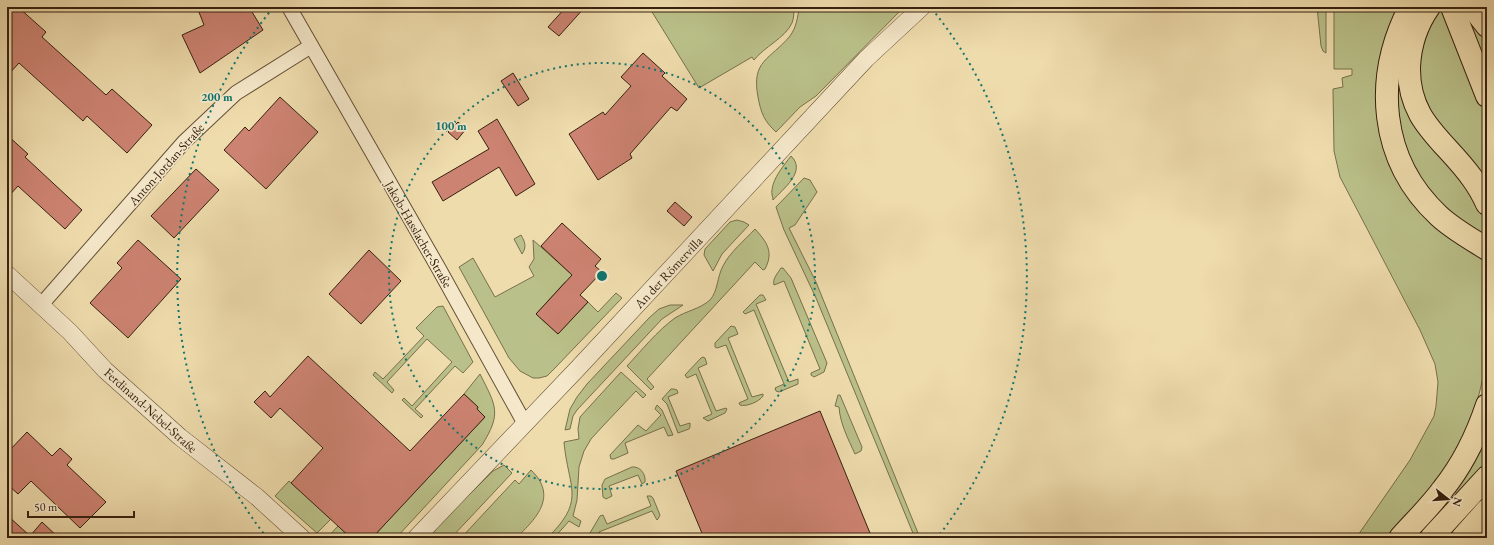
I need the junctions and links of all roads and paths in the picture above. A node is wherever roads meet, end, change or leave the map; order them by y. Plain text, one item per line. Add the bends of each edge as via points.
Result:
1 (289, 7) edge
2 (922, 7) edge
3 (1410, 7) edge
4 (1429, 7) edge
5 (1452, 7) edge
6 (1472, 7) edge
7 (1487, 26) edge
8 (311, 46) junction
9 (1487, 96) edge
10 (1487, 204) edge
11 (1487, 249) edge
12 (7, 274) edge
13 (41, 304) junction
14 (1487, 405) edge
15 (525, 424) junction
16 (1487, 477) edge
17 (1487, 510) edge
18 (302, 538) edge
19 (416, 538) edge
20 (1400, 538) edge
21 (1431, 538) edge
22 (1462, 538) edge

1 - 8 street, Jakob-Hasslacher-Straße
2 - 15 street, An der Römervilla via 866,59
3 - 11 main road via 1397,33 1387,78 1388,116 1396,152 1416,189 1434,211 1457,230
4 - 10 main road via 1411,49 1409,72 1412,95 1422,120 1473,178
5 - 9 main road
6 - 7 main road
8 - 13 street, Anton-Jordan-Straße via 236,93 184,142
8 - 15 street, Jakob-Hasslacher-Straße
12 - 13 street, Ferdinand-Nebel-Straße
13 - 18 street, Ferdinand-Nebel-Straße via 106,370 180,437 257,497
14 - 20 main road via 1474,440 1459,466 1443,490
15 - 19 street, An der Römervilla
16 - 21 main road
17 - 22 main road

